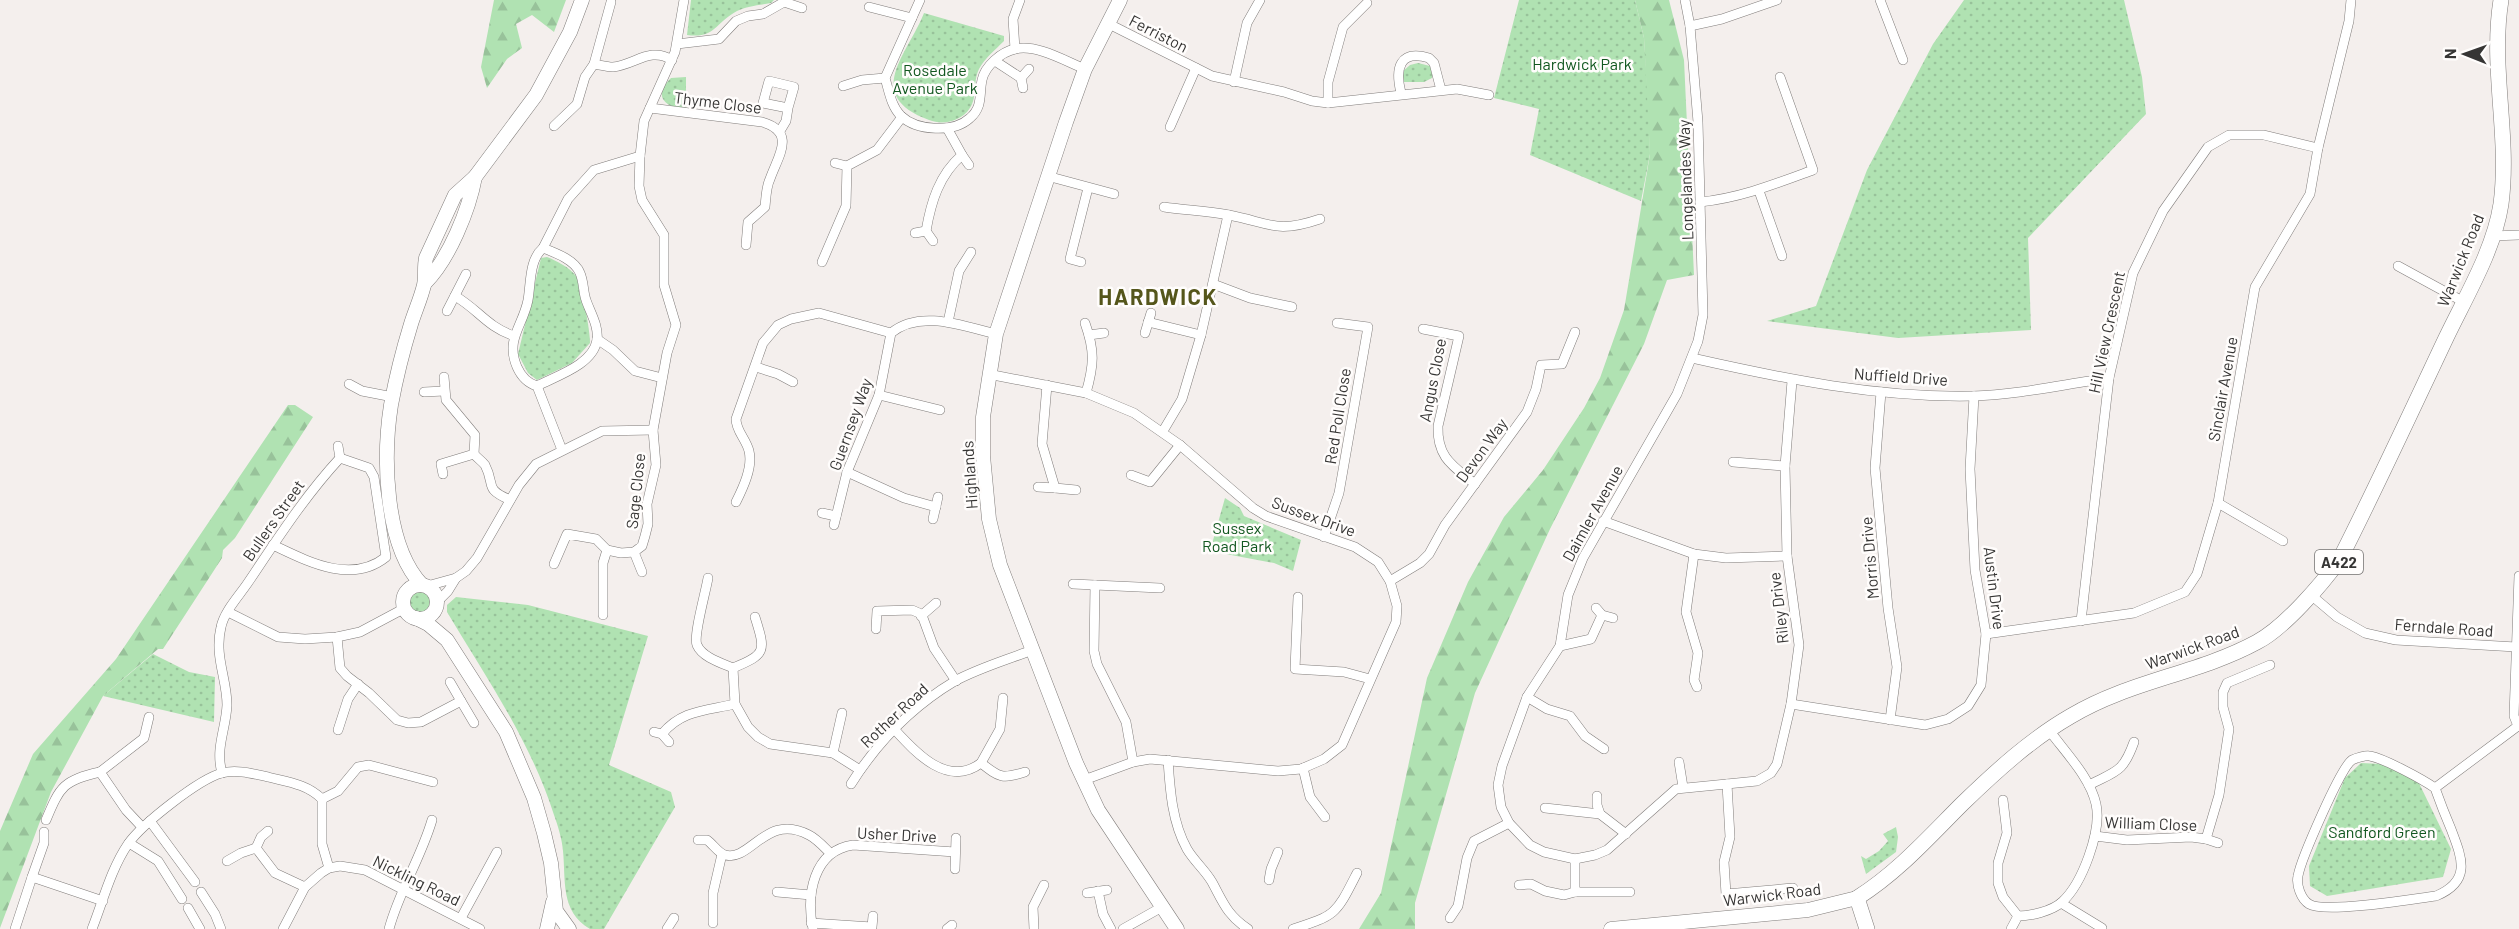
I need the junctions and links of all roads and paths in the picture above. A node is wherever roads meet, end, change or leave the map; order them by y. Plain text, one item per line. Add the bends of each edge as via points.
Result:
1 (582, 0) edge
2 (684, 0) edge
3 (920, 0) edge
4 (1020, 0) edge
5 (1120, 0) edge
6 (1260, 0) edge
7 (1685, 0) edge
8 (1777, 0) edge
9 (1880, 0) edge
10 (2351, 0) edge
11 (2501, 0) edge
12 (612, 2) dead end
13 (1367, 3) dead end
14 (869, 7) dead end
15 (802, 8) dead end
16 (912, 18) junction
17 (1109, 24) junction
18 (1690, 26) junction
19 (677, 44) junction
20 (1014, 49) junction
21 (672, 60) junction
22 (1902, 60) dead end
23 (995, 61) junction
24 (594, 64) junction
25 (1196, 68) junction
26 (1029, 69) dead end
27 (1085, 69) junction
28 (1780, 77) dead end
29 (885, 78) junction
30 (1021, 78) junction
31 (1233, 82) junction
32 (843, 86) dead end
33 (1023, 88) dead end
34 (1441, 90) junction
35 (1401, 93) junction
36 (1489, 95) dead end
37 (1328, 103) junction
38 (650, 108) junction
39 (789, 108) dead end
40 (902, 117) junction
41 (554, 126) dead end
42 (1170, 127) dead end
43 (947, 128) junction
44 (780, 131) junction
45 (2318, 148) junction
46 (962, 155) junction
47 (640, 156) junction
48 (835, 163) dead end
49 (969, 165) dead end
50 (847, 166) junction
51 (1047, 176) junction
52 (1088, 188) junction
53 (1759, 191) junction
54 (1114, 194) dead end
55 (1700, 202) junction
56 (1164, 207) dead end
57 (1228, 215) junction
58 (1320, 219) dead end
59 (926, 231) junction
60 (915, 233) dead end
61 (2519, 235) edge
62 (2492, 236) junction
63 (933, 241) dead end
64 (746, 245) dead end
65 (543, 248) junction
66 (971, 252) dead end
67 (1782, 256) dead end
68 (822, 262) dead end
69 (1081, 262) dead end
70 (2398, 266) dead end
71 (466, 274) dead end
72 (1213, 284) junction
73 (455, 296) junction
74 (2464, 302) junction
75 (1292, 307) dead end
76 (447, 311) dead end
77 (948, 322) junction
78 (1338, 322) dead end
79 (1085, 323) dead end
80 (1424, 329) dead end
81 (1575, 332) dead end
82 (891, 333) junction
83 (1104, 333) dead end
84 (1145, 333) dead end
85 (996, 334) junction
86 (1089, 335) junction
87 (1201, 335) junction
88 (514, 336) junction
89 (597, 339) junction
90 (1692, 358) junction
91 (756, 367) junction
92 (988, 374) junction
93 (444, 377) dead end
94 (662, 378) junction
95 (2109, 378) junction
96 (1792, 381) junction
97 (793, 382) dead end
98 (349, 384) dead end
99 (1047, 385) junction
100 (537, 386) junction
101 (424, 392) dead end
102 (444, 392) junction
103 (1881, 392) junction
104 (1086, 393) junction
105 (879, 395) junction
106 (1974, 396) junction
107 (393, 397) junction
108 (940, 410) dead end
109 (653, 430) junction
110 (1163, 431) junction
111 (1180, 445) junction
112 (338, 446) dead end
113 (562, 450) junction
114 (474, 454) junction
115 (340, 458) junction
116 (1733, 462) dead end
117 (1785, 466) junction
118 (847, 472) junction
119 (443, 474) dead end
120 (1131, 475) dead end
121 (1475, 484) junction
122 (1038, 487) dead end
123 (1055, 488) junction
124 (1076, 490) dead end
125 (938, 497) dead end
126 (510, 500) junction
127 (736, 502) dead end
128 (2218, 503) junction
129 (936, 507) junction
130 (822, 513) dead end
131 (933, 519) dead end
132 (1604, 521) junction
133 (1324, 537) junction
134 (2283, 541) dead end
135 (273, 545) junction
136 (607, 549) junction
137 (634, 552) junction
138 (1694, 554) junction
139 (402, 556) junction
140 (1787, 556) junction
141 (554, 564) dead end
142 (642, 572) dead end
143 (2519, 576) edge
144 (456, 578) junction
145 (708, 578) dead end
146 (1390, 581) junction
147 (1073, 584) dead end
148 (425, 585) junction
149 (1095, 585) junction
150 (1160, 588) dead end
151 (2311, 595) junction
152 (1298, 597) dead end
153 (869, 602) dead end
154 (936, 603) dead end
155 (404, 604) junction
156 (437, 604) junction
157 (877, 611) junction
158 (228, 612) junction
159 (603, 615) dead end
160 (921, 616) junction
161 (755, 617) dead end
162 (416, 618) junction
163 (1613, 618) dead end
164 (2081, 621) junction
165 (876, 629) dead end
166 (1986, 634) junction
167 (337, 637) junction
168 (447, 640) junction
169 (1560, 646) junction
170 (2516, 647) junction
171 (1032, 650) junction
172 (2270, 665) dead end
173 (733, 668) junction
174 (1370, 679) junction
175 (450, 681) dead end
176 (956, 681) junction
177 (358, 684) junction
178 (1697, 687) dead end
179 (1527, 697) junction
180 (1003, 698) dead end
181 (461, 701) junction
182 (735, 704) junction
183 (1791, 704) junction
184 (842, 713) dead end
185 (991, 714) dead end
186 (149, 717) dead end
187 (1001, 717) junction
188 (1890, 720) junction
189 (474, 723) dead end
190 (2519, 726) edge
191 (338, 730) dead end
192 (895, 730) junction
193 (2049, 730) junction
194 (669, 742) dead end
195 (2133, 742) dead end
196 (1604, 749) dead end
197 (833, 753) junction
198 (1168, 760) junction
199 (1133, 762) junction
200 (1679, 762) dead end
201 (981, 763) junction
202 (1303, 768) junction
203 (860, 770) junction
204 (100, 772) junction
205 (1025, 772) dead end
206 (222, 773) junction
207 (1084, 780) junction
208 (433, 782) dead end
209 (851, 784) dead end
210 (1727, 784) junction
211 (2089, 785) junction
212 (1683, 787) junction
213 (2435, 788) junction
214 (1597, 796) dead end
215 (1558, 798) dead end
216 (321, 799) junction
217 (2003, 800) dead end
218 (1545, 808) dead end
219 (1556, 810) junction
220 (1600, 814) junction
221 (1325, 817) dead end
222 (46, 820) dead end
223 (432, 820) dead end
224 (1509, 823) junction
225 (146, 824) junction
226 (268, 831) dead end
227 (44, 832) dead end
228 (1626, 834) junction
229 (2095, 836) junction
230 (956, 838) dead end
231 (2206, 839) junction
232 (698, 840) dead end
233 (129, 843) junction
234 (2218, 843) dead end
235 (256, 848) junction
236 (496, 852) dead end
237 (955, 852) junction
238 (1278, 852) dead end
239 (830, 853) junction
240 (722, 854) junction
241 (1575, 859) junction
242 (227, 861) dead end
243 (329, 868) junction
244 (955, 869) dead end
245 (1357, 873) dead end
246 (32, 877) junction
247 (1269, 880) dead end
248 (195, 882) dead end
249 (1044, 885) dead end
250 (1520, 885) dead end
251 (305, 887) junction
252 (1793, 888) dead end
253 (401, 890) junction
254 (201, 892) dead end
255 (777, 892) dead end
256 (1575, 892) junction
257 (1630, 892) dead end
258 (1087, 893) dead end
259 (811, 895) junction
260 (1857, 898) junction
261 (182, 899) dead end
262 (554, 900) junction
263 (103, 901) junction
264 (2061, 903) junction
265 (1458, 906) junction
266 (1162, 907) junction
267 (188, 908) dead end
268 (1469, 912) dead end
269 (873, 916) dead end
270 (2018, 916) junction
271 (461, 918) junction
272 (674, 918) dead end
273 (1450, 918) dead end
274 (713, 923) dead end
275 (812, 926) edge
276 (872, 928) edge
277 (2102, 928) edge
278 (15, 929) edge
279 (92, 929) edge
280 (200, 929) edge
281 (221, 929) edge
282 (283, 929) edge
283 (389, 929) edge
284 (480, 929) edge
285 (547, 929) edge
286 (569, 929) edge
287 (667, 929) edge
288 (1034, 929) edge
289 (1111, 929) edge
290 (1123, 929) edge
291 (1176, 929) edge
292 (1248, 929) edge
293 (1293, 929) edge
294 (1613, 929) edge
295 (1867, 929) edge
296 (2011, 929) edge

1 - 107 street via 570,32 536,95 447,211 426,258 425,283
2 - 19 street, Sage Close
3 - 16 street
4 - 20 street via 1013,19
5 - 17 street, Highlands
6 - 31 street via 1247,23
7 - 18 street, Longelandes Way
8 - 18 street
9 - 22 street
10 - 45 street, Sinclair Avenue
11 - 62 main road, Warwick Road / A422 via 2497,68 2504,157 2501,205
12 - 24 street
13 - 37 street via 1343,27 1328,82
14 - 16 street
15 - 19 street via 784,2 763,14 736,21 718,39
16 - 29 street
17 - 25 street, Ferriston
17 - 27 street, Highlands
18 - 55 street, Longelandes Way
19 - 21 street, Sage Close
20 - 23 street
20 - 27 street via 1043,52
21 - 24 street via 652,54 612,67
21 - 38 street, Sage Close
23 - 30 street
23 - 43 street via 982,80 978,108 960,125
24 - 41 street via 585,77 577,104
25 - 31 street, Ferriston
25 - 42 street, Ferriston
26 - 30 street
27 - 51 street, Highlands
28 - 53 street via 1812,170
29 - 32 street
29 - 40 street via 892,103
30 - 33 street
31 - 37 street, Ferriston
34 - 35 street, Ferriston
34 - 35 street via 1434,63 1429,58 1414,56 1405,58 1398,70
34 - 36 street, Ferriston
35 - 37 street, Ferriston
38 - 44 street, Thyme Close via 762,122
38 - 47 street, Sage Close via 644,121
39 - 44 street, Thyme Close
40 - 43 street via 919,125
40 - 50 street via 877,150
43 - 46 street
44 - 64 street, Thyme Close via 782,152 769,181 765,207 748,222
45 - 95 street, Hill View Crescent via 2264,135 2229,135 2208,147 2163,211 2133,273
45 - 128 street, Sinclair Avenue via 2310,194 2255,287
46 - 49 street
46 - 59 street via 950,165 937,188
47 - 65 street via 594,170 568,199
47 - 94 street, Sage Close via 639,186 642,200 664,236 664,285 676,325
48 - 50 street
50 - 68 street via 846,206
51 - 52 street
51 - 85 street, Highlands
52 - 54 street
52 - 69 street via 1070,259
53 - 55 street
53 - 67 street
55 - 90 street, Longelandes Way via 1703,315
56 - 57 street
57 - 58 street via 1277,228
57 - 72 street
59 - 60 street
59 - 63 street
61 - 62 street
62 - 74 main road, Warwick Road / A422
65 - 88 street via 534,264 528,301
65 - 89 street via 564,257 580,271
66 - 77 street via 959,271
70 - 74 street
71 - 73 street
72 - 75 street via 1250,298
72 - 87 street
73 - 76 street
73 - 88 street via 496,329
74 - 151 main road, Warwick Road / A422 via 2340,559
77 - 82 street via 911,322
77 - 85 street
78 - 133 street, Red Poll Close via 1368,327 1340,493
79 - 86 street
80 - 121 street, Angus Close via 1459,336 1438,439 1445,459
81 - 121 street, Devon Way via 1562,364 1541,365 1531,406
82 - 91 street via 819,313 803,316 778,326 763,343
82 - 105 street, Guernsey Way
83 - 86 street
84 - 87 street via 1150,317
85 - 92 street, Highlands
86 - 104 street via 1094,357
87 - 110 street via 1182,399
88 - 100 street via 512,354 518,370 525,380
89 - 94 street via 635,370
89 - 100 street via 590,354 575,367
90 - 96 street, Nuffield Drive
90 - 132 street, Daimler Avenue via 1677,393
91 - 97 street
91 - 127 street via 736,419 750,460
92 - 99 street, Sussex Drive
92 - 171 street, Highlands via 983,456 989,519 1000,565
93 - 102 street
94 - 109 street, Sage Close
95 - 106 street, Nuffield Drive
95 - 164 street, Hill View Crescent
96 - 103 street, Nuffield Drive
96 - 117 street, Riley Drive
98 - 107 street via 362,391
99 - 104 street, Sussex Drive
99 - 123 street via 1042,444
100 - 113 street
101 - 102 street
102 - 114 street via 446,400 475,435
103 - 106 street, Nuffield Drive
103 - 188 street, Morris Drive via 1875,468 1897,668
104 - 110 street, Sussex Drive via 1134,413
105 - 108 street
105 - 118 street, Guernsey Way
106 - 166 street, Austin Drive via 1970,469 1975,570
107 - 139 street via 388,447 390,490
109 - 113 street via 602,431
109 - 137 street, Sage Close via 656,465 647,504 648,524 642,546
110 - 111 street, Sussex Drive
111 - 120 street via 1150,482
111 - 133 street, Sussex Drive via 1266,516
112 - 115 street
113 - 126 street via 536,464
114 - 119 street via 441,464
114 - 126 street via 485,466 491,488
115 - 135 street, Bullers Street via 302,501
115 - 135 street via 369,468 374,477 386,557 362,567 328,568
116 - 117 street
117 - 140 street, Riley Drive
118 - 129 street via 904,498
118 - 130 street, Guernsey Way via 835,520
121 - 146 street, Devon Way via 1445,525 1430,554
122 - 123 street
123 - 124 street
125 - 129 street
126 - 144 street via 477,558
128 - 134 street
128 - 164 street, Sinclair Avenue via 2197,574 2185,592 2134,614
129 - 131 street
132 - 138 street
132 - 169 street, Daimler Avenue via 1568,596
133 - 146 street, Sussex Drive via 1355,547 1378,562
135 - 158 street, Bullers Street
136 - 137 street, Sage Close
136 - 141 street, Sage Close via 596,539 567,534
136 - 159 street via 603,563
137 - 142 street, Sage Close
138 - 140 street via 1726,558
138 - 178 street via 1686,612 1698,653 1694,680
139 - 148 street
139 - 155 street
140 - 183 street, Riley Drive via 1799,645
143 - 170 street
144 - 148 street
144 - 156 street
145 - 173 street via 696,644 703,653
146 - 174 street, Sussex Drive via 1397,606 1396,622
147 - 149 street
148 - 155 street via 408,590
148 - 156 street via 435,592
149 - 150 street
149 - 199 street via 1094,651 1126,722
151 - 170 street, Ferndale Road via 2337,617 2365,633 2396,640
151 - 193 main road, Warwick Road / A422 via 2260,641 2227,657 2104,698
152 - 174 street via 1295,669 1344,672
153 - 157 street
154 - 160 street
155 - 162 street
155 - 167 street via 360,632
156 - 162 street via 431,615
156 - 168 street
157 - 160 street via 912,610
157 - 165 street
158 - 167 street via 278,637
158 - 206 street, Bullers Street via 219,643 220,671 227,694 218,759
160 - 176 street via 934,648
161 - 173 street via 762,639 761,651 757,657
162 - 168 street
163 - 169 street via 1599,612 1591,639
164 - 166 street, Sinclair Avenue
166 - 188 street, Austin Drive via 1981,685 1968,706 1948,719 1924,725
167 - 177 street via 340,668
168 - 262 street via 506,732 534,798 551,863
169 - 179 street, Daimler Avenue
170 - 190 street via 2514,716
171 - 176 street, Rother Road
171 - 207 street, Highlands
172 - 231 street, William Close via 2227,683 2223,692 2223,707 2233,728
173 - 182 street
174 - 202 street, Sussex Drive via 1342,745
175 - 181 street
176 - 192 street, Rother Road via 922,704
177 - 181 street via 387,712 408,723 428,719
177 - 191 street via 348,699
179 - 196 street via 1569,716 1585,736
179 - 224 street, Daimler Avenue via 1498,785 1501,807
180 - 187 street
181 - 189 street
182 - 194 street via 683,716 658,733
182 - 197 street via 748,727 770,744
183 - 188 street, Austin Drive
183 - 210 street, Riley Drive via 1777,764 1771,773 1757,781
184 - 197 street
185 - 187 street
186 - 204 street via 144,738
187 - 201 street via 1000,729
190 - 213 street
192 - 201 street via 915,752 939,768 967,770
192 - 203 street, Rother Road
193 - 211 street
193 - 260 main road, Warwick Road / A422 via 1971,796 1881,883
195 - 211 street via 2121,769
197 - 203 street
198 - 199 street, Sussex Drive
198 - 202 street, Sussex Drive via 1278,771
198 - 292 street via 1171,800 1181,837 1212,882 1220,902
199 - 207 street, Sussex Drive
200 - 212 street
201 - 205 street via 998,777
202 - 221 street via 1310,797
203 - 209 street, Rother Road
204 - 222 street via 68,782
204 - 225 street via 126,810
206 - 216 street via 253,773 310,788
206 - 225 street
207 - 266 street, Highlands via 1117,840
208 - 216 street via 369,765 358,767 338,791
210 - 212 street, Riley Drive
210 - 252 street via 1730,837 1721,895
211 - 229 street via 2096,805
212 - 228 street via 1670,793
213 - 213 street via 2463,865 2449,891 2436,896 2334,908 2313,906 2301,897 2297,878 2305,856 2341,774 2353,760 2368,756
214 - 220 street
215 - 219 street
216 - 243 street via 322,844
217 - 270 street via 2007,833 1998,863 1998,883
218 - 219 street
219 - 220 street
220 - 228 street
223 - 253 street via 425,844
224 - 241 street via 1530,845
224 - 265 street via 1474,842
225 - 233 street
225 - 248 street
226 - 235 street
227 - 246 street
228 - 241 street via 1607,850
229 - 231 street, William Close via 2127,840
229 - 264 street via 2084,870
230 - 237 street
231 - 234 street, William Close
232 - 240 street via 707,840
233 - 261 street via 158,861
233 - 263 street
235 - 242 street
235 - 251 street via 275,873
236 - 271 street, Nickling Road
237 - 239 street, Usher Drive via 853,845
237 - 244 street, Usher Drive
238 - 247 street
239 - 240 street via 799,831 776,831 741,854
239 - 259 street via 820,864
240 - 274 street via 713,893
241 - 256 street
243 - 251 street
243 - 253 street, Nickling Road via 354,867
245 - 293 street via 1339,908 1325,918
246 - 263 street
246 - 278 street
249 - 288 street via 1033,907
250 - 256 street via 1531,884 1564,895
251 - 282 street
253 - 271 street, Nickling Road
253 - 283 street
254 - 281 street
255 - 259 street
256 - 257 street via 1609,896
258 - 289 street via 1103,890 1103,914
259 - 275 street
260 - 294 street, Warwick Road via 1808,910
260 - 295 main road
262 - 285 street
262 - 286 street via 556,911
263 - 279 street
264 - 270 street via 2029,916
264 - 277 street
265 - 268 street
265 - 273 street
266 - 290 street
266 - 291 street, Highlands
267 - 280 street
269 - 276 street
270 - 296 street
271 - 284 street, Nickling Road
272 - 287 street
275 - 276 street

